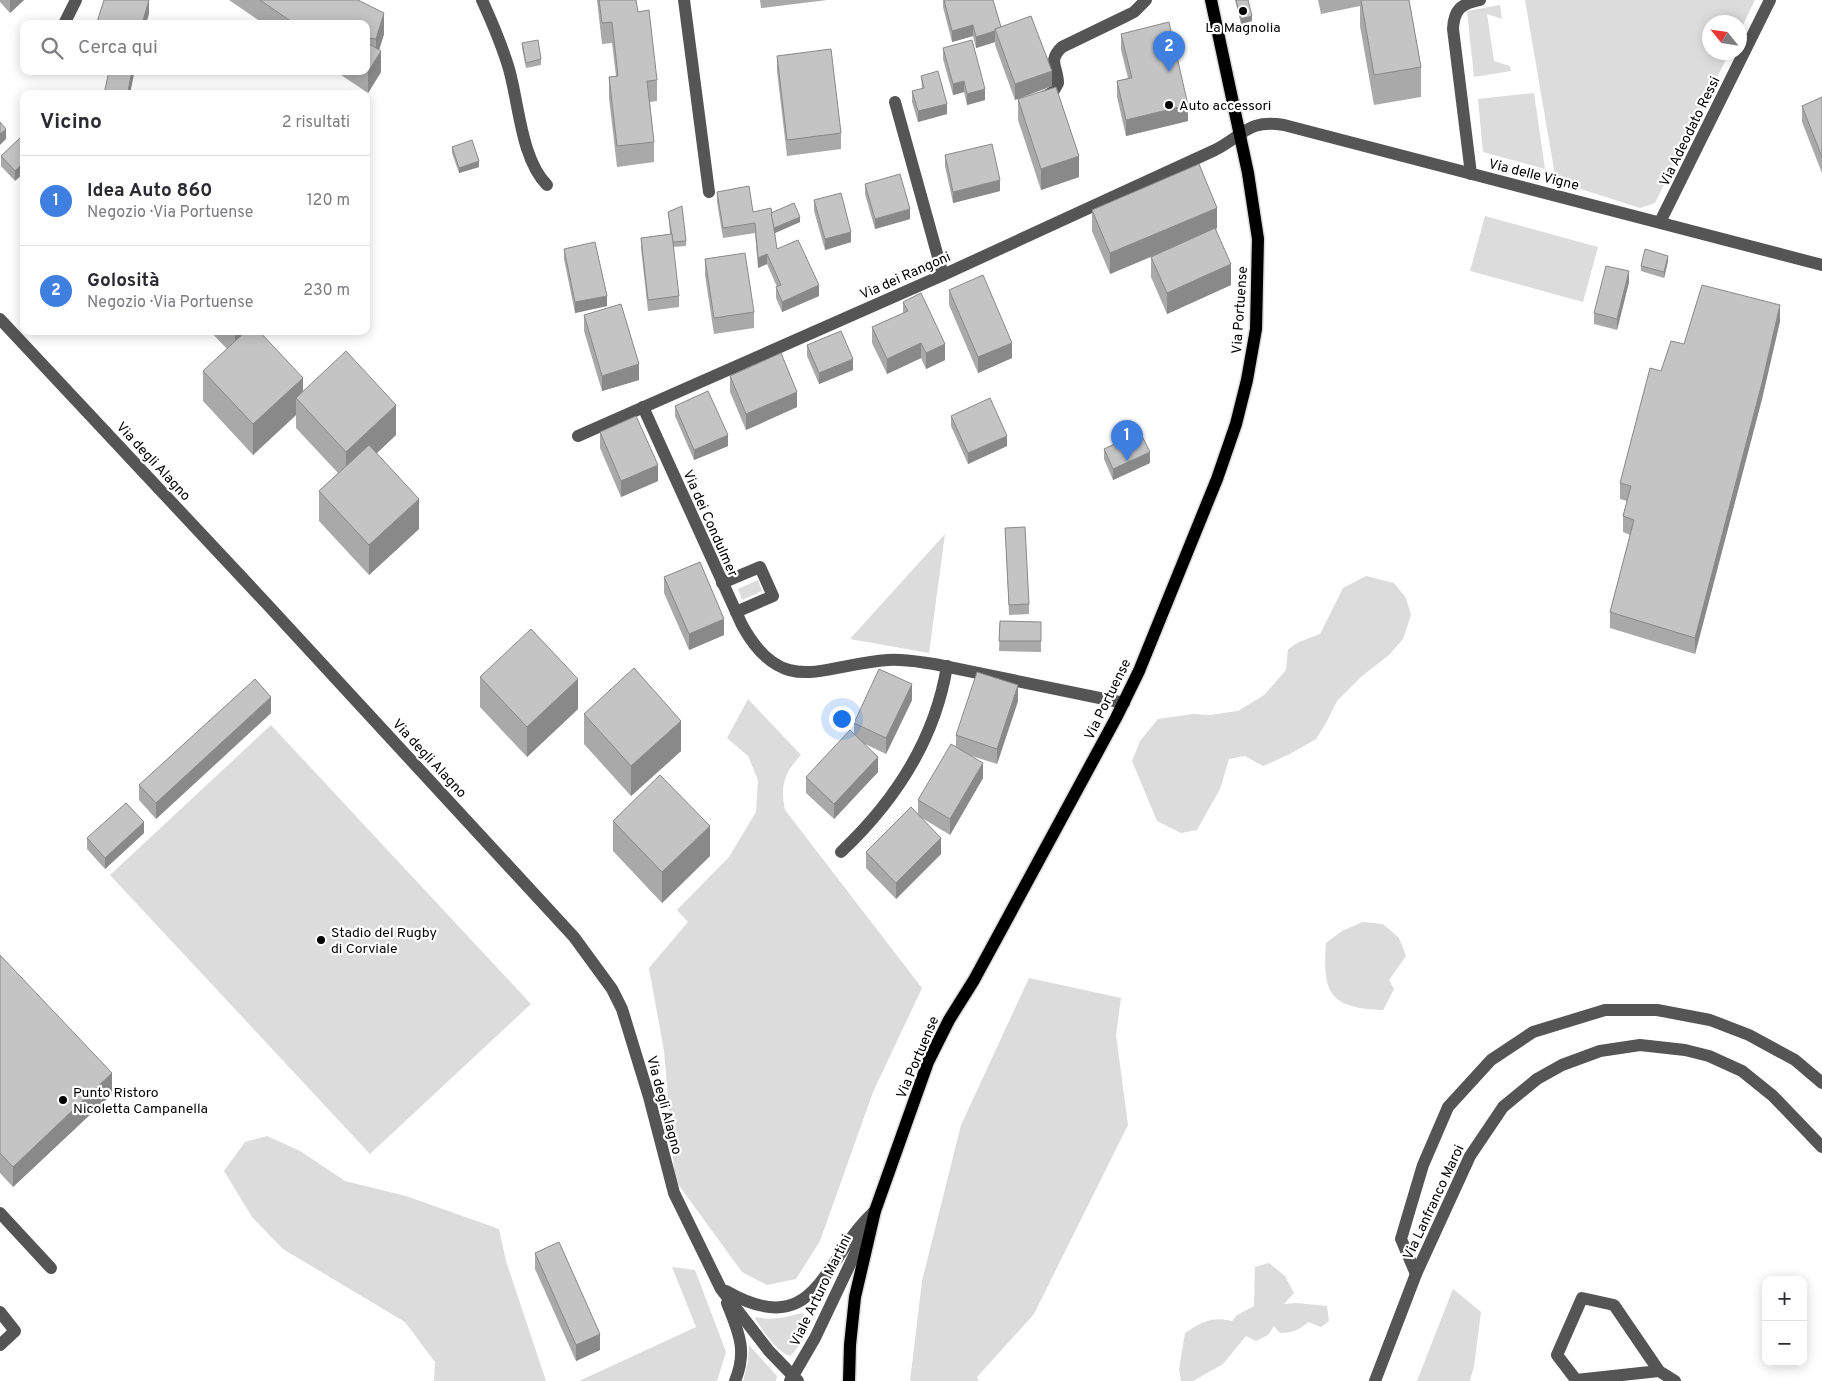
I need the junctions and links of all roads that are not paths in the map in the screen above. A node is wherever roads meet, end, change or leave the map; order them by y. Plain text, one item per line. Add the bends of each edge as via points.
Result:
1 (76, 0) edge
2 (482, 0) edge
3 (684, 0) edge
4 (1146, 0) edge
5 (1211, 0) edge
6 (1480, 0) edge
7 (1770, 0) edge
8 (66, 20) edge
9 (1033, 100) edge
10 (895, 102) dead end
11 (1240, 133) junction
12 (1471, 174) junction
13 (547, 185) dead end
14 (708, 192) dead end
15 (1660, 222) junction
16 (1822, 264) edge
17 (943, 275) junction
18 (0, 319) edge
19 (643, 407) junction
20 (578, 436) dead end
21 (722, 583) junction
22 (736, 612) junction
23 (947, 666) junction
24 (1124, 702) junction
25 (841, 852) dead end
26 (1822, 1082) edge
27 (1822, 1147) edge
28 (875, 1211) junction
29 (0, 1213) edge
30 (52, 1268) dead end
31 (1416, 1274) junction
32 (721, 1288) junction
33 (0, 1312) edge
34 (0, 1345) edge
35 (1659, 1371) junction
36 (793, 1380) edge
37 (735, 1381) edge
38 (849, 1381) edge
39 (1375, 1381) edge
40 (1675, 1381) edge

1 - 8 street
2 - 13 street via 509,69 530,158
3 - 14 street
4 - 9 street via 1134,12 1057,51 1053,60 1058,78 1056,88 1048,95
5 - 11 main road, Via Portuense
6 - 12 street via 1456,11 1453,29
7 - 15 street, Via Adeodato Ressi
10 - 17 street
11 - 12 street, Via delle Vigne via 1264,123 1284,125
11 - 17 street, Via dei Rangoni via 1215,150
11 - 24 main road, Via Portuense via 1258,239 1256,329 1247,380 1217,478
12 - 15 street, Via delle Vigne
15 - 16 street, Via delle Vigne
17 - 19 street, Via dei Rangoni
18 - 32 street, Via degli Alagno via 272,609 585,952 612,989 622,1009 674,1193
19 - 20 street, Via dei Rangoni
19 - 21 street, Via dei Condulmer
21 - 22 street, Via dei Condulmer
21 - 22 street via 760,567 772,596
22 - 23 street, Via dei Condulmer via 756,649 782,668 804,673 889,660
23 - 24 street
23 - 25 street via 936,713 916,758 892,796
24 - 28 main road, Via Portuense via 928,1062
26 - 31 street via 1795,1060 1749,1035 1710,1020 1657,1010 1605,1010 1533,1032 1491,1060 1448,1107 1423,1165 1401,1239
27 - 31 street, Via Lanfranco Maroi via 1773,1096 1742,1071 1709,1056 1640,1045 1600,1052 1562,1065 1537,1079 1503,1107 1470,1156
28 - 32 street via 853,1235 823,1281 798,1302 781,1307 763,1306 749,1303
28 - 36 street, Viale Arturo Martini
28 - 38 main road, Via Portuense via 855,1297
29 - 30 street
31 - 39 street, Via Lanfranco Maroi
32 - 36 street, Via degli Alagno
32 - 37 street via 741,1345 741,1362
33 - 34 street via 15,1331
35 - 35 street via 1614,1305 1582,1298 1557,1355 1576,1380
35 - 40 street

